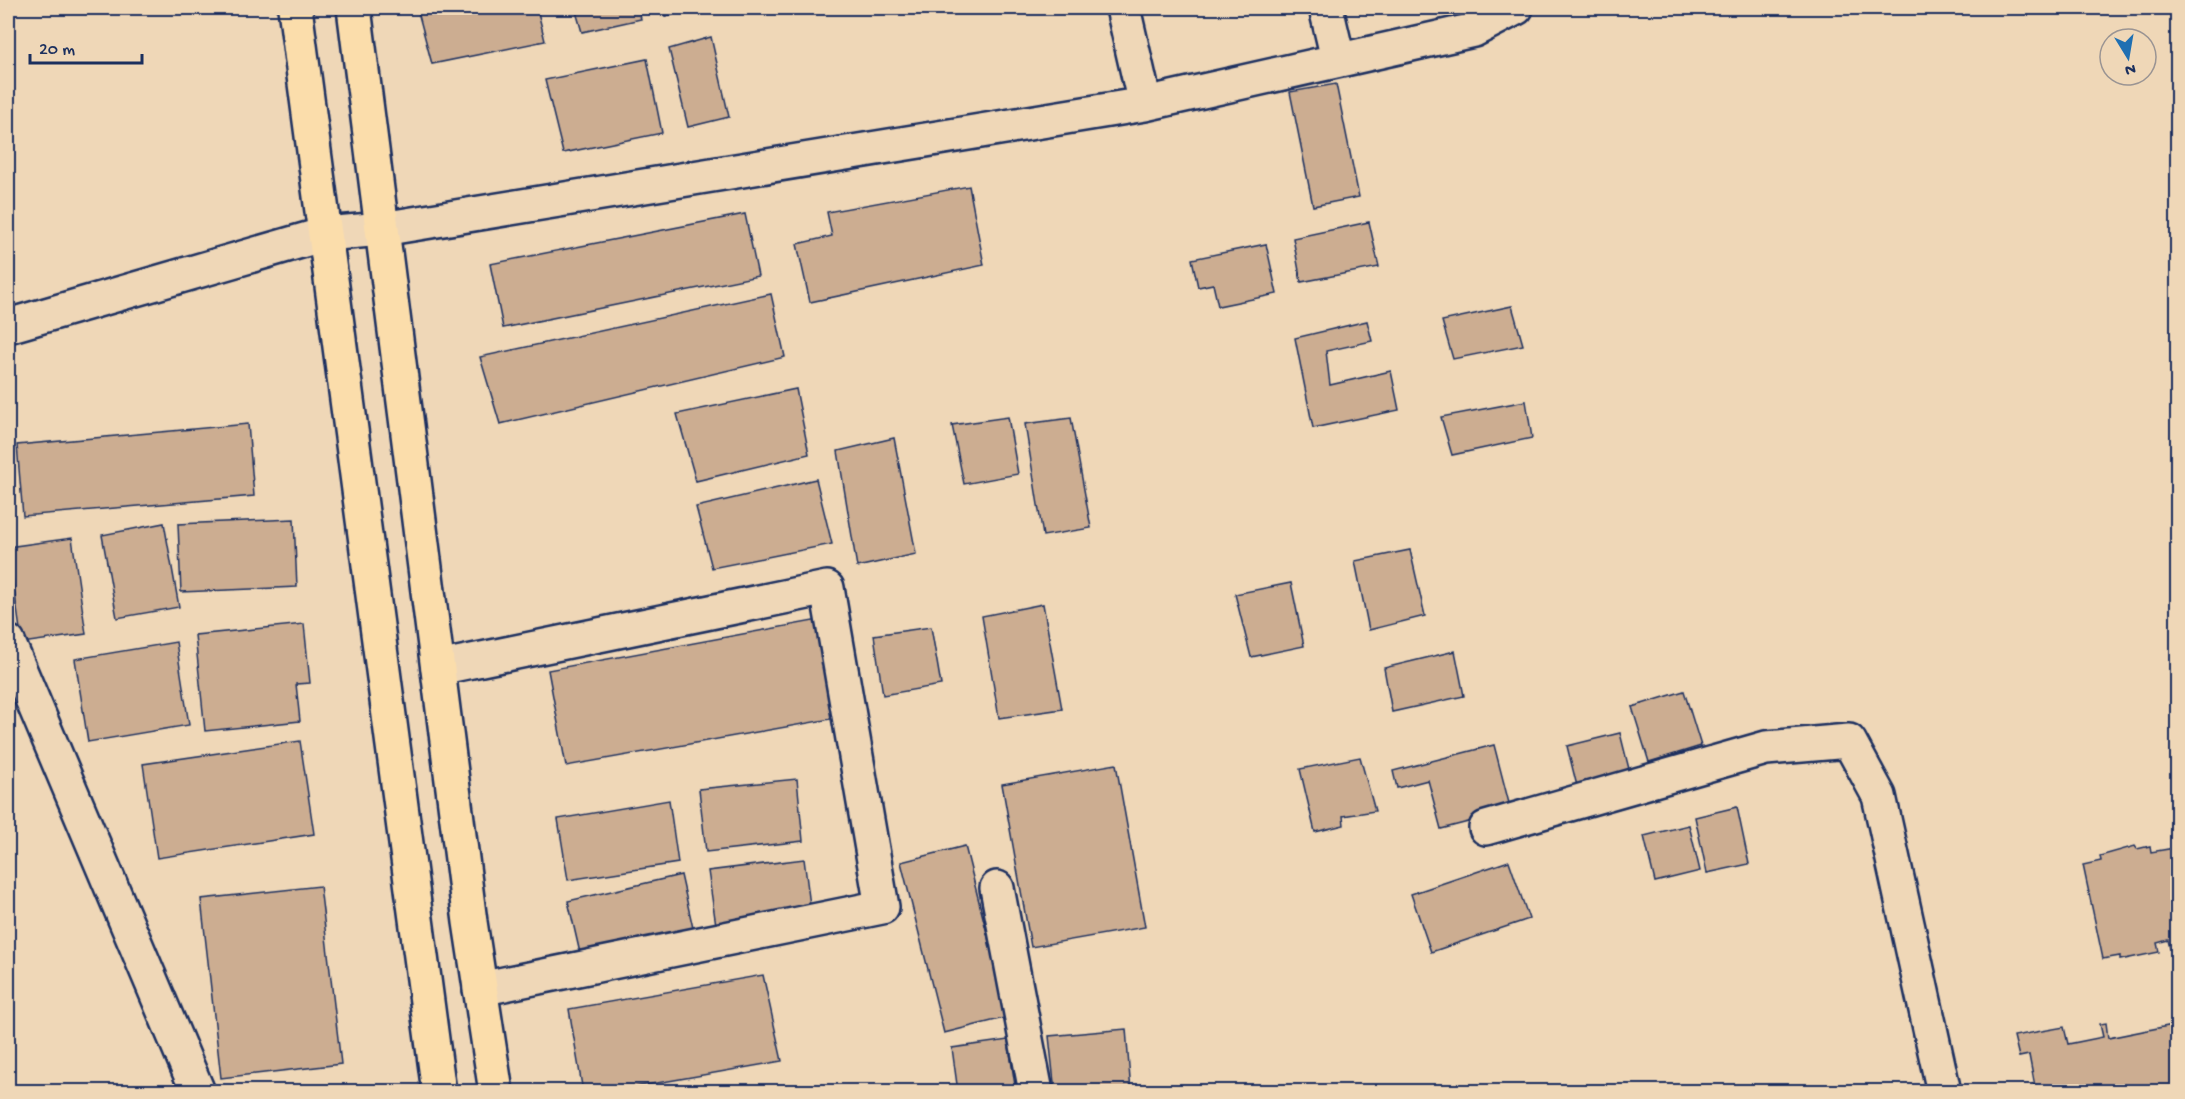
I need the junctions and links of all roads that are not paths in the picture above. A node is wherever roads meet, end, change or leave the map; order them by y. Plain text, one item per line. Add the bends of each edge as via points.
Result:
1 (295, 8) edge
2 (354, 8) edge
3 (1123, 8) edge
4 (1326, 8) edge
5 (1516, 8) edge
6 (1338, 58) junction
7 (1145, 104) junction
8 (382, 229) junction
9 (325, 234) junction
10 (8, 326) edge
11 (8, 642) edge
12 (438, 668) junction
13 (1486, 828) dead end
14 (997, 888) dead end
15 (480, 989) junction
16 (198, 1092) edge
17 (439, 1092) edge
18 (496, 1092) edge
19 (1036, 1092) edge
20 (1944, 1092) edge

1 - 9 main road
2 - 8 main road
3 - 7 street
4 - 6 street
5 - 6 street via 1474,30
6 - 7 street
7 - 8 street
8 - 9 street
8 - 12 main road
9 - 10 street
9 - 17 main road
11 - 16 street
12 - 15 main road
12 - 15 street via 827,588 882,907
13 - 20 street via 1766,748 1849,741 1879,796
14 - 19 street
15 - 18 main road

